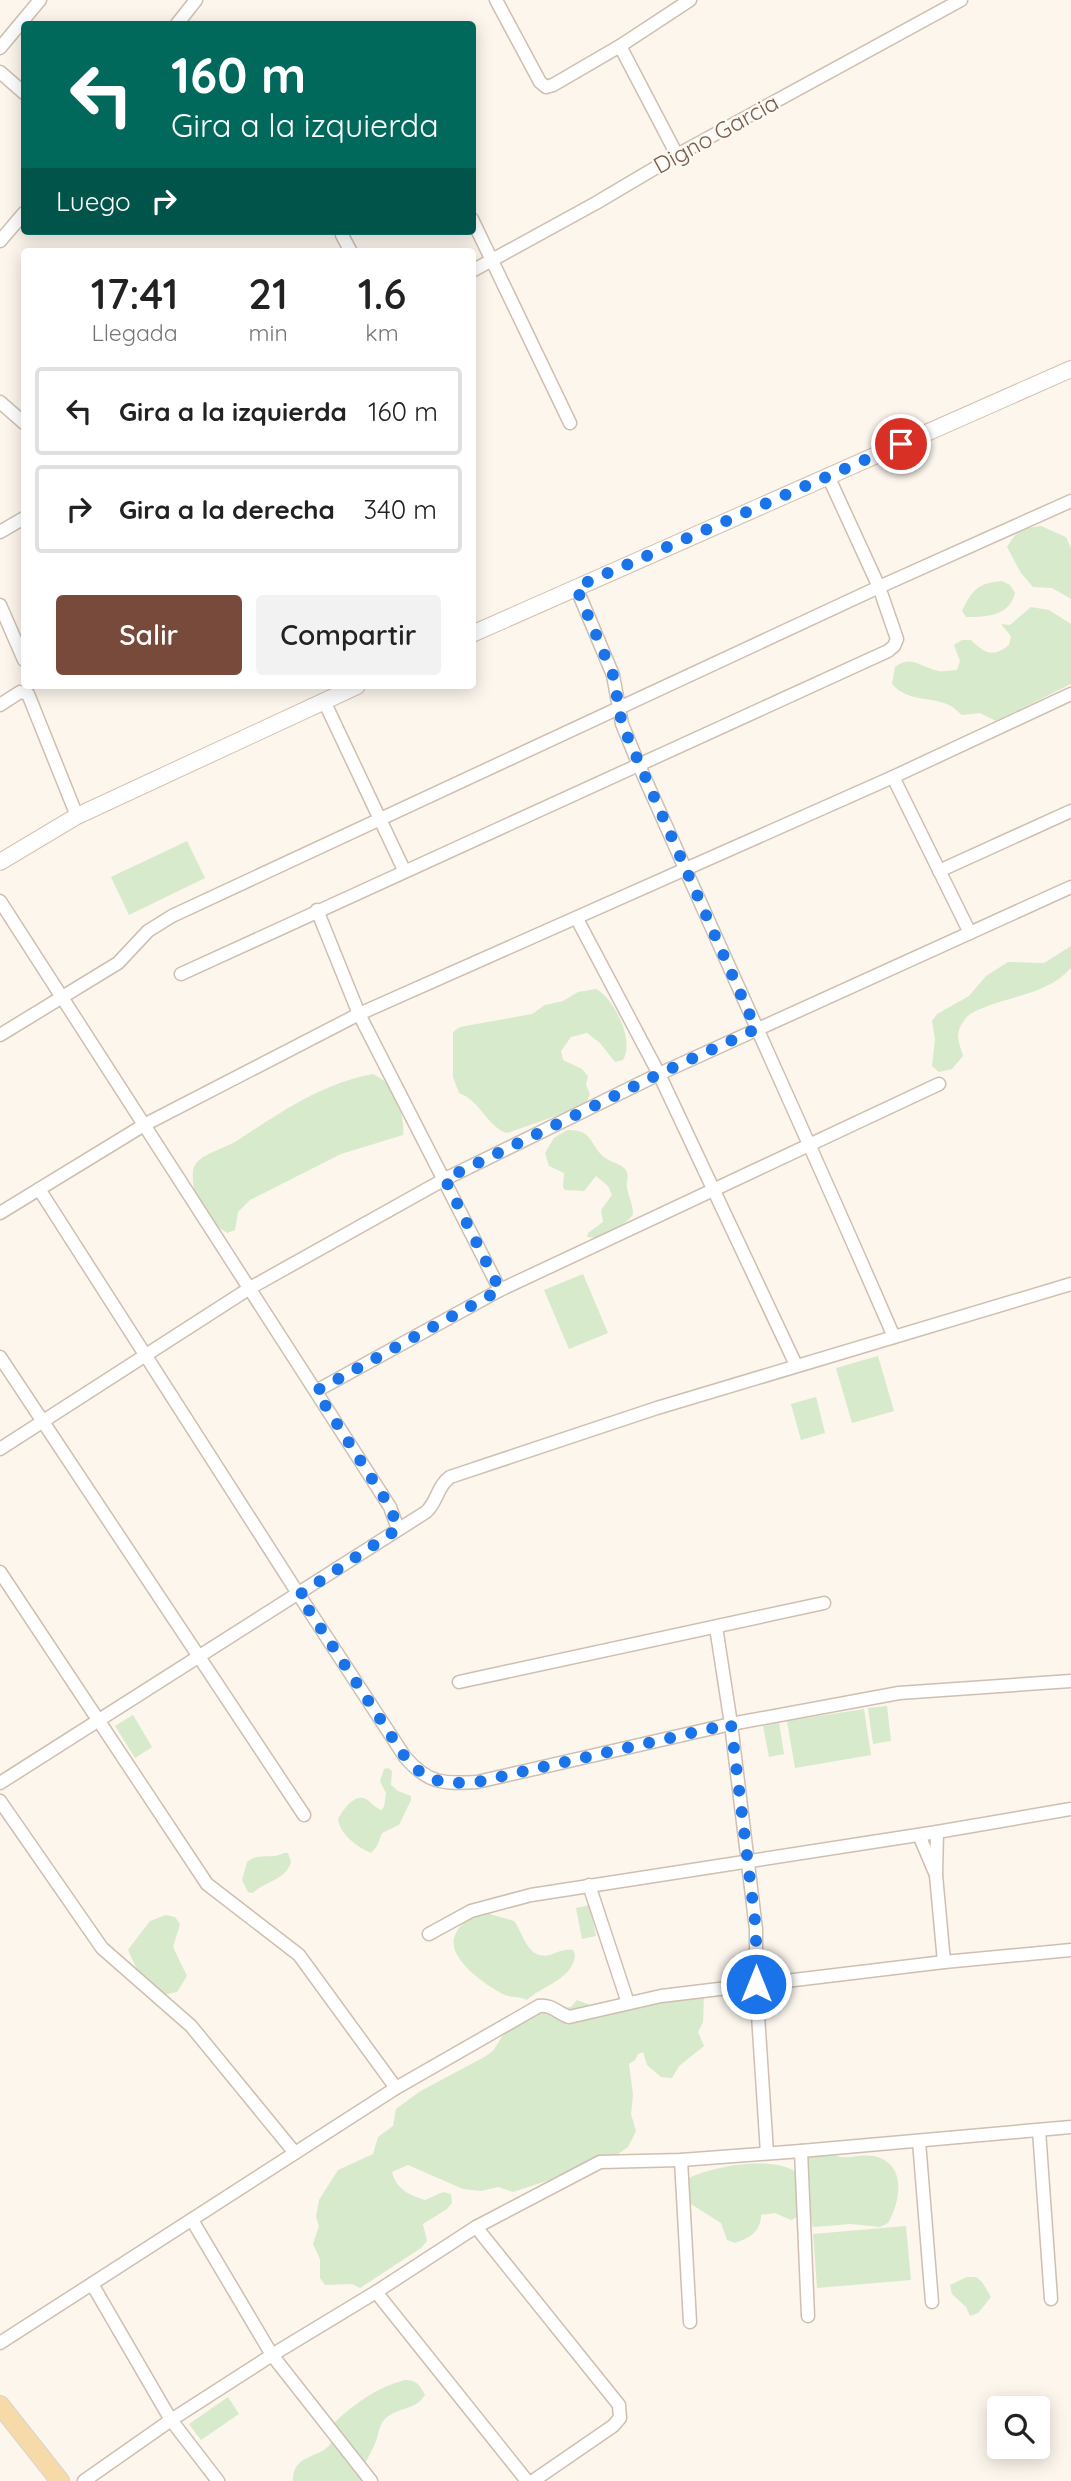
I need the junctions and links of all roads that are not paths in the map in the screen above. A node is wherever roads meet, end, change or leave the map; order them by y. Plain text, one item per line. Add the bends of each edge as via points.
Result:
1 (40, 0) edge
2 (196, 0) edge
3 (496, 0) edge
4 (690, 0) edge
5 (961, 0) edge
6 (22, 21) edge
7 (179, 21) edge
8 (21, 23) edge
9 (620, 46) junction
10 (0, 48) edge
11 (0, 72) edge
12 (21, 90) edge
13 (677, 155) junction
14 (21, 217) edge
15 (476, 227) edge
16 (342, 235) dead end
17 (0, 242) edge
18 (349, 248) edge
19 (492, 260) junction
20 (476, 269) edge
21 (1071, 369) edge
22 (0, 402) edge
23 (21, 420) edge
24 (570, 423) dead end
25 (828, 476) junction
26 (1071, 501) edge
27 (21, 520) edge
28 (0, 531) edge
29 (576, 587) junction
30 (879, 587) junction
31 (0, 605) edge
32 (476, 632) edge
33 (21, 653) edge
34 (350, 689) edge
35 (1071, 694) edge
36 (324, 701) junction
37 (0, 705) edge
38 (619, 709) junction
39 (638, 763) junction
40 (893, 777) junction
41 (1071, 811) edge
42 (77, 816) junction
43 (379, 818) junction
44 (0, 862) edge
45 (685, 869) junction
46 (404, 870) junction
47 (939, 871) junction
48 (1071, 887) edge
49 (0, 901) edge
50 (317, 910) junction
51 (577, 919) junction
52 (970, 933) junction
53 (181, 974) dead end
54 (62, 996) junction
55 (359, 1014) junction
56 (756, 1029) junction
57 (0, 1035) edge
58 (659, 1074) junction
59 (940, 1084) dead end
60 (144, 1125) junction
61 (811, 1145) junction
62 (445, 1179) junction
63 (39, 1189) junction
64 (715, 1190) junction
65 (0, 1213) edge
66 (1071, 1284) edge
67 (250, 1288) junction
68 (500, 1290) junction
69 (894, 1337) junction
70 (146, 1356) junction
71 (0, 1357) edge
72 (796, 1365) junction
73 (316, 1391) junction
74 (41, 1422) junction
75 (0, 1449) edge
76 (398, 1529) junction
77 (0, 1572) edge
78 (299, 1595) junction
79 (824, 1603) dead end
80 (716, 1628) junction
81 (198, 1657) junction
82 (1071, 1681) edge
83 (459, 1682) dead end
84 (97, 1720) junction
85 (731, 1724) junction
86 (0, 1783) edge
87 (0, 1801) edge
88 (1071, 1809) edge
89 (304, 1815) dead end
90 (937, 1832) junction
91 (919, 1835) junction
92 (746, 1861) junction
93 (936, 1875) junction
94 (589, 1885) junction
95 (429, 1934) dead end
96 (1071, 1950) edge
97 (944, 1962) junction
98 (756, 1984) junction
99 (628, 2003) junction
100 (396, 2088) junction
101 (1071, 2127) edge
102 (1039, 2130) junction
103 (919, 2141) junction
104 (802, 2151) junction
105 (295, 2153) junction
106 (767, 2153) junction
107 (681, 2160) junction
108 (192, 2220) junction
109 (476, 2227) junction
110 (92, 2284) junction
111 (376, 2292) junction
112 (1051, 2299) dead end
113 (932, 2302) dead end
114 (808, 2316) dead end
115 (690, 2322) dead end
116 (0, 2343) edge
117 (272, 2355) junction
118 (0, 2405) edge
119 (171, 2420) junction
120 (61, 2481) edge
121 (84, 2481) edge
122 (218, 2481) edge
123 (371, 2481) edge
124 (527, 2481) edge
125 (533, 2481) edge

1 - 6 street
2 - 7 street
3 - 9 street via 546,87
4 - 9 street
5 - 13 street, Digno Garcia
8 - 10 street
9 - 13 street
11 - 12 street
13 - 19 street, Digno Garcia
14 - 17 street
15 - 19 street
16 - 18 street
19 - 20 street, Digno Garcia
19 - 24 street
21 - 25 street
22 - 23 street
25 - 29 street
25 - 30 street
26 - 30 street
27 - 28 street
29 - 32 street
29 - 38 street via 613,675
30 - 38 street
30 - 39 street via 897,639 888,651
31 - 33 street
34 - 36 street
35 - 40 street
36 - 42 street
36 - 43 street
37 - 42 street via 20,692 31,699
38 - 39 street
38 - 43 street
39 - 45 street
39 - 46 street
40 - 45 street
40 - 47 street
41 - 47 street
42 - 44 street
43 - 46 street
43 - 54 street via 172,916 148,932 125,957
45 - 51 street
45 - 56 street
46 - 50 street
47 - 52 street
48 - 52 street
49 - 54 street
50 - 53 street
50 - 55 street
51 - 55 street
51 - 58 street
52 - 56 street
54 - 57 street
54 - 60 street
55 - 60 street
55 - 62 street
56 - 58 street
56 - 61 street
58 - 62 street
58 - 64 street
59 - 61 street
60 - 63 street
60 - 67 street
61 - 64 street
61 - 69 street
62 - 67 street
62 - 68 street
63 - 65 street
63 - 70 street
64 - 68 street
64 - 72 street
66 - 69 street
67 - 70 street
67 - 73 street
68 - 73 street
69 - 72 street
70 - 74 street
70 - 78 street
71 - 74 street
72 - 76 street via 450,1477 442,1483 432,1507
73 - 76 street via 390,1507
74 - 75 street
74 - 81 street
76 - 78 street
77 - 84 street
78 - 81 street
78 - 85 street via 405,1757 419,1773 437,1781 477,1782
79 - 80 street
80 - 83 street
80 - 85 street
81 - 84 street
81 - 89 street
82 - 85 street via 899,1693
84 - 86 street
84 - 100 street via 207,1884 299,1955
85 - 92 street
87 - 105 street via 102,1948 191,2026
88 - 90 street
90 - 91 street
90 - 93 street
91 - 92 street
91 - 93 street
92 - 94 street
92 - 98 street via 756,1929
93 - 97 street
94 - 95 street via 471,1911
94 - 99 street
96 - 97 street
97 - 98 street
98 - 99 street
98 - 106 street
99 - 100 street via 569,2017 550,2006 539,2006
100 - 105 street
101 - 102 street
102 - 103 street
102 - 112 street
103 - 104 street
103 - 113 street
104 - 106 street
104 - 114 street
105 - 108 street
106 - 107 street
107 - 109 street via 600,2162
107 - 115 street
108 - 110 street
108 - 117 street
109 - 111 street
109 - 125 street via 619,2405 620,2418 613,2426
110 - 116 street
110 - 119 street
111 - 117 street
111 - 124 street
117 - 119 street
117 - 123 street
118 - 120 main road
119 - 121 street
119 - 122 street

